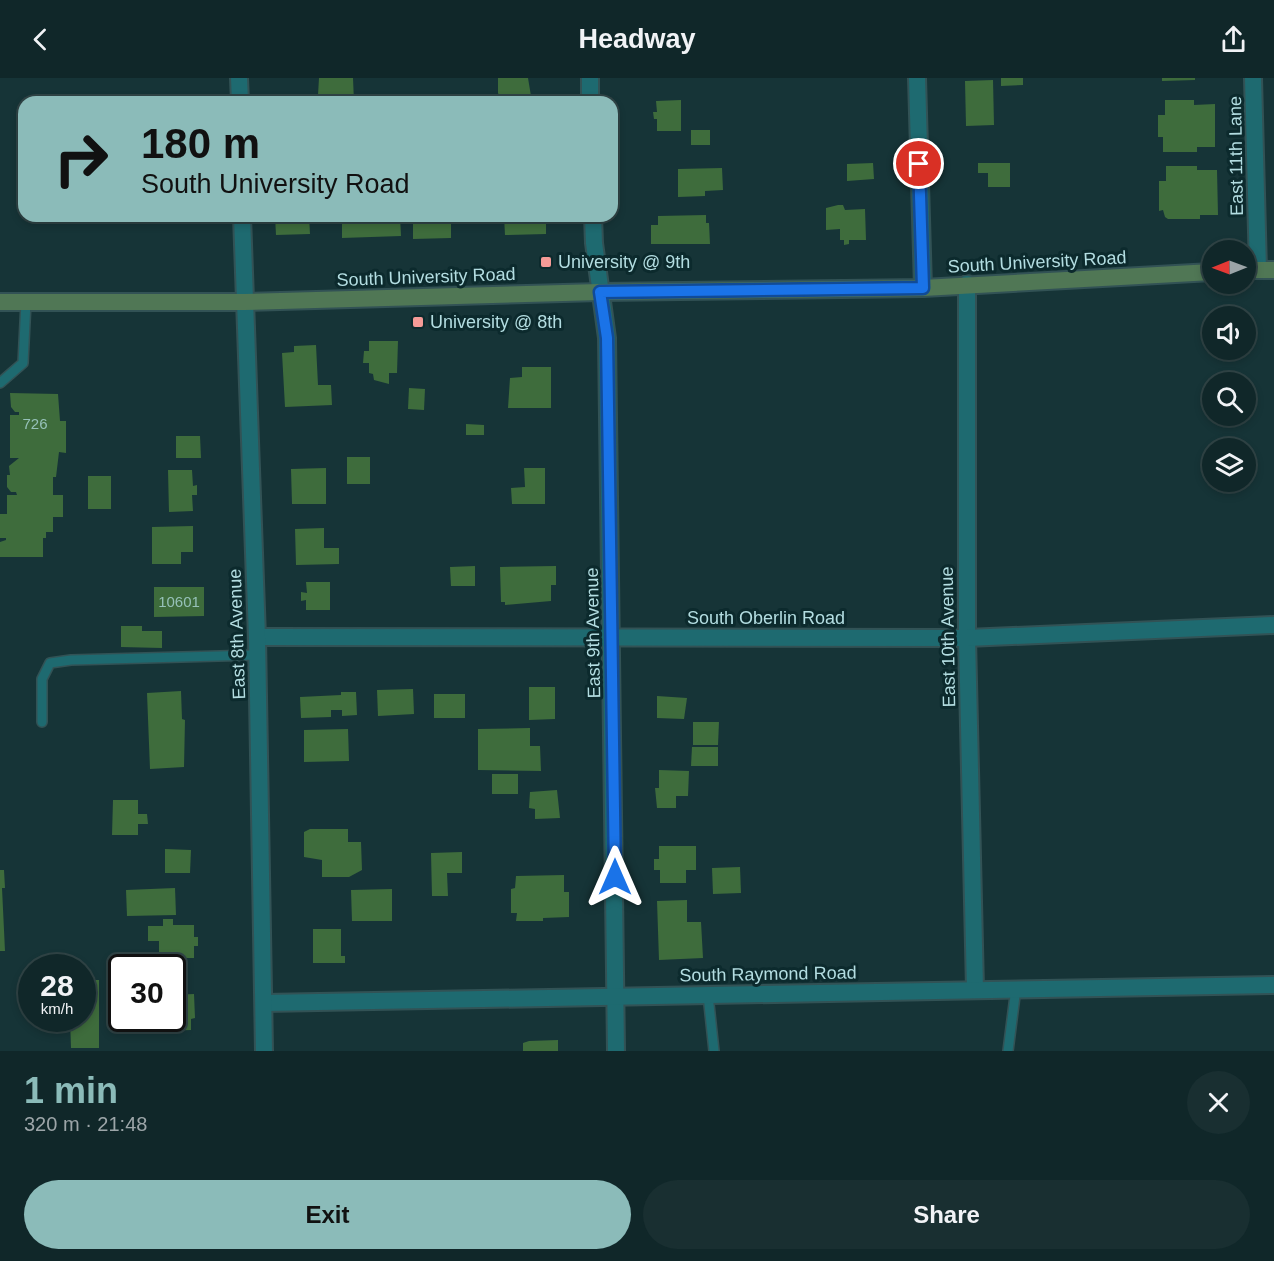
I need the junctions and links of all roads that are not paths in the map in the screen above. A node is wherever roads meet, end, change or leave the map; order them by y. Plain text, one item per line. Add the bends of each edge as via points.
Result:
1 (239, 78) edge
2 (590, 78) edge
3 (917, 78) edge
4 (1253, 78) edge
5 (240, 96) edge
6 (590, 96) edge
7 (242, 222) edge
8 (594, 222) edge
9 (1259, 270) edge
10 (1202, 273) edge
11 (967, 285) junction
12 (923, 288) junction
13 (600, 292) junction
14 (0, 302) edge
15 (26, 302) junction
16 (244, 302) junction
17 (0, 383) edge
18 (1274, 625) edge
19 (257, 638) junction
20 (613, 638) junction
21 (967, 638) junction
22 (258, 655) junction
23 (42, 722) dead end
24 (1274, 985) edge
25 (1016, 988) junction
26 (975, 989) junction
27 (708, 994) junction
28 (615, 997) junction
29 (264, 1003) junction
30 (264, 1051) edge
31 (616, 1051) edge
32 (714, 1051) edge
33 (1008, 1051) edge

1 - 5 street
2 - 6 street
3 - 12 street
4 - 9 street, East 11th Lane
7 - 16 street, East 8th Avenue
8 - 13 street, East 9th Avenue
10 - 11 main road, South University Road
11 - 12 main road, South University Road
11 - 21 street, East 10th Avenue
12 - 13 main road, South University Road
13 - 16 main road, South University Road
13 - 20 street, East 9th Avenue via 607,338
14 - 15 main road, South University Road
15 - 16 main road, South University Road
15 - 17 lane via 23,363
16 - 19 street, East 8th Avenue
18 - 21 street, South Oberlin Road
19 - 20 street, South Oberlin Road
19 - 22 street, East 8th Avenue
20 - 21 street, South Oberlin Road
20 - 28 street, East 9th Avenue
21 - 26 street, East 10th Avenue
22 - 23 lane via 50,663 42,679
22 - 29 street, East 8th Avenue
24 - 25 street, South Raymond Road
25 - 26 street, South Raymond Road
25 - 33 lane
26 - 27 street, South Raymond Road
27 - 28 street, South Raymond Road
27 - 32 lane
28 - 29 street, South Raymond Road
28 - 31 street, East 9th Avenue
29 - 30 street, East 8th Avenue

